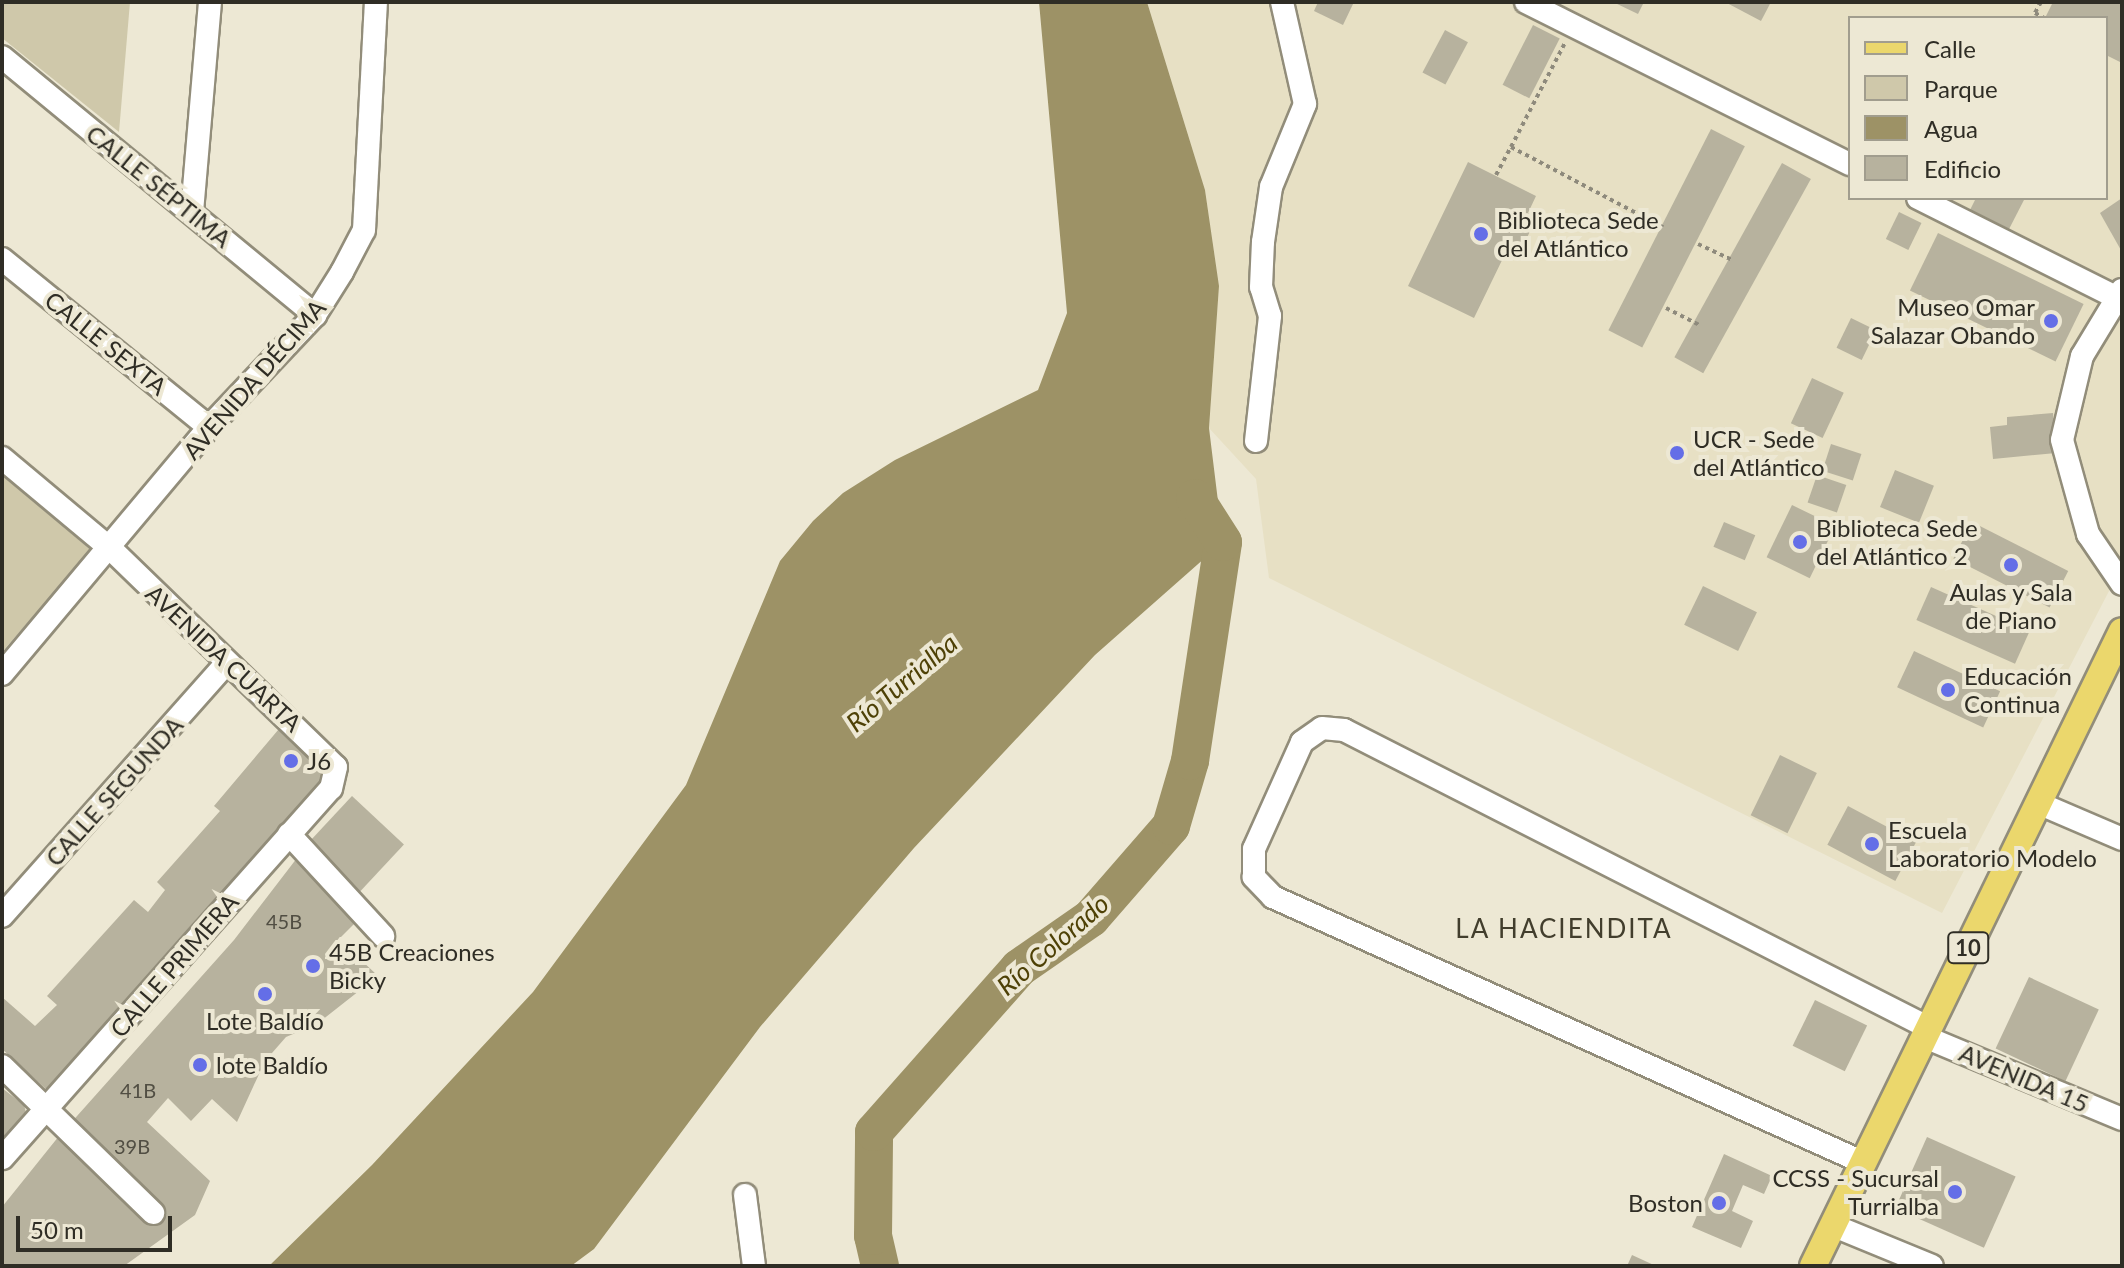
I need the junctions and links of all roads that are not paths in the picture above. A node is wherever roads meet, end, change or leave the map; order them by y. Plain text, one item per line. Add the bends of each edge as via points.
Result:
1 (210, 2) edge
2 (376, 2) edge
3 (1282, 2) edge
4 (1526, 2) edge
5 (2, 57) edge
6 (1848, 163) edge
7 (1922, 200) edge
8 (192, 212) junction
9 (2, 259) edge
10 (2118, 293) edge
11 (315, 315) junction
12 (209, 427) junction
13 (1256, 441) dead end
14 (2, 458) edge
15 (111, 549) junction
16 (2122, 584) edge
17 (2122, 631) edge
18 (225, 665) junction
19 (2, 674) edge
20 (336, 767) joint
21 (2038, 803) junction
22 (289, 834) junction
23 (2122, 839) edge
24 (2, 916) edge
25 (383, 936) dead end
26 (1927, 1032) junction
27 (2, 1066) edge
28 (49, 1109) junction
29 (2120, 1114) edge
30 (2, 1158) edge
31 (1862, 1162) junction
32 (745, 1195) dead end
33 (153, 1213) dead end
34 (1832, 1225) junction
35 (754, 1266) edge
36 (1813, 1266) edge
37 (1932, 1266) edge

1 - 8 street
2 - 11 street, AVENIDA DÉCIMA via 364,230
3 - 13 street via 1305,104 1271,187 1263,242 1261,287 1270,316
4 - 6 street
5 - 8 street, CALLE SÉPTIMA
7 - 10 street
8 - 11 street, CALLE SÉPTIMA
9 - 12 street, CALLE SEXTA
10 - 16 street via 2082,356 2062,440 2088,534
11 - 12 street, AVENIDA DÉCIMA
12 - 15 street, AVENIDA DÉCIMA
14 - 15 street, AVENIDA CUARTA
15 - 18 street, AVENIDA CUARTA
15 - 19 street, AVENIDA DÉCIMA
17 - 21 main road, 10
18 - 20 street, AVENIDA CUARTA
18 - 24 street, CALLE SEGUNDA
20 - 22 street, CALLE PRIMERA via 331,788
21 - 23 street
21 - 26 main road, 10
22 - 25 street
22 - 28 street, CALLE PRIMERA
26 - 29 street, AVENIDA 15
26 - 31 main road, 10
26 - 31 street, AVENIDA 15 via 1344,730 1322,728 1302,742 1254,849 1254,877 1273,897
27 - 28 street
28 - 30 street, CALLE PRIMERA
28 - 33 street
31 - 34 main road, 10
32 - 35 street
34 - 36 main road, 10
34 - 37 street

